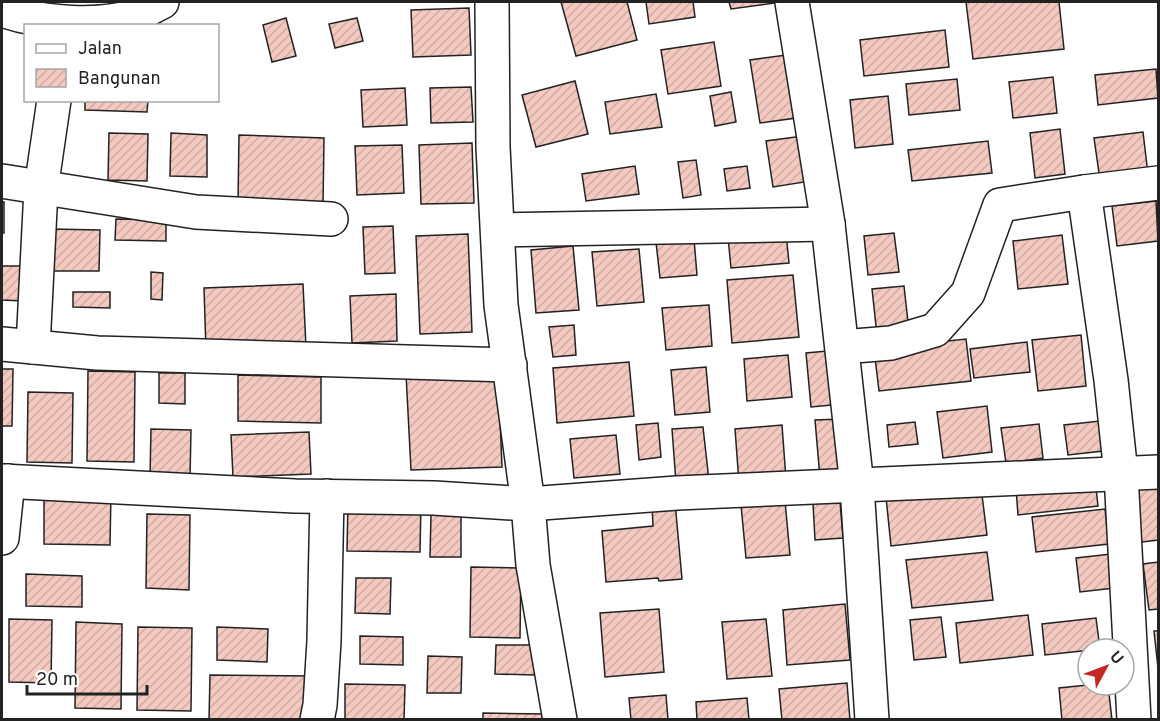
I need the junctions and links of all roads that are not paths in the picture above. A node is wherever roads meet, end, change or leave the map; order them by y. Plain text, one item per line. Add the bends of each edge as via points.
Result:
1 (162, 2) edge
2 (492, 2) edge
3 (792, 2) edge
4 (18, 10) edge
5 (65, 24) edge
6 (54, 102) edge
7 (2, 181) edge
8 (1158, 183) edge
9 (41, 189) junction
10 (1084, 192) junction
11 (332, 219) dead end
12 (828, 224) junction
13 (499, 230) junction
14 (17, 346) edge
15 (842, 347) junction
16 (510, 365) junction
17 (1158, 472) edge
18 (1121, 474) junction
19 (5, 481) edge
20 (857, 486) junction
21 (327, 496) junction
22 (528, 504) junction
23 (2, 538) edge
24 (317, 720) edge
25 (560, 720) edge
26 (872, 720) edge
27 (1134, 720) edge

1 - 5 street via 140,14
2 - 13 street via 493,147
3 - 12 street
4 - 5 street
6 - 9 street
7 - 9 street
8 - 10 street
9 - 11 street via 196,212
9 - 14 street
10 - 15 street via 1000,205 968,293 935,330 891,343
10 - 18 street
12 - 13 street
12 - 15 street
13 - 16 street via 501,305
14 - 16 street via 97,353
15 - 20 street
16 - 22 street
17 - 18 street
18 - 20 street
18 - 27 street
19 - 21 street
19 - 23 street
20 - 22 street
20 - 26 street
21 - 22 street
21 - 24 street via 324,641
22 - 25 street via 533,564

